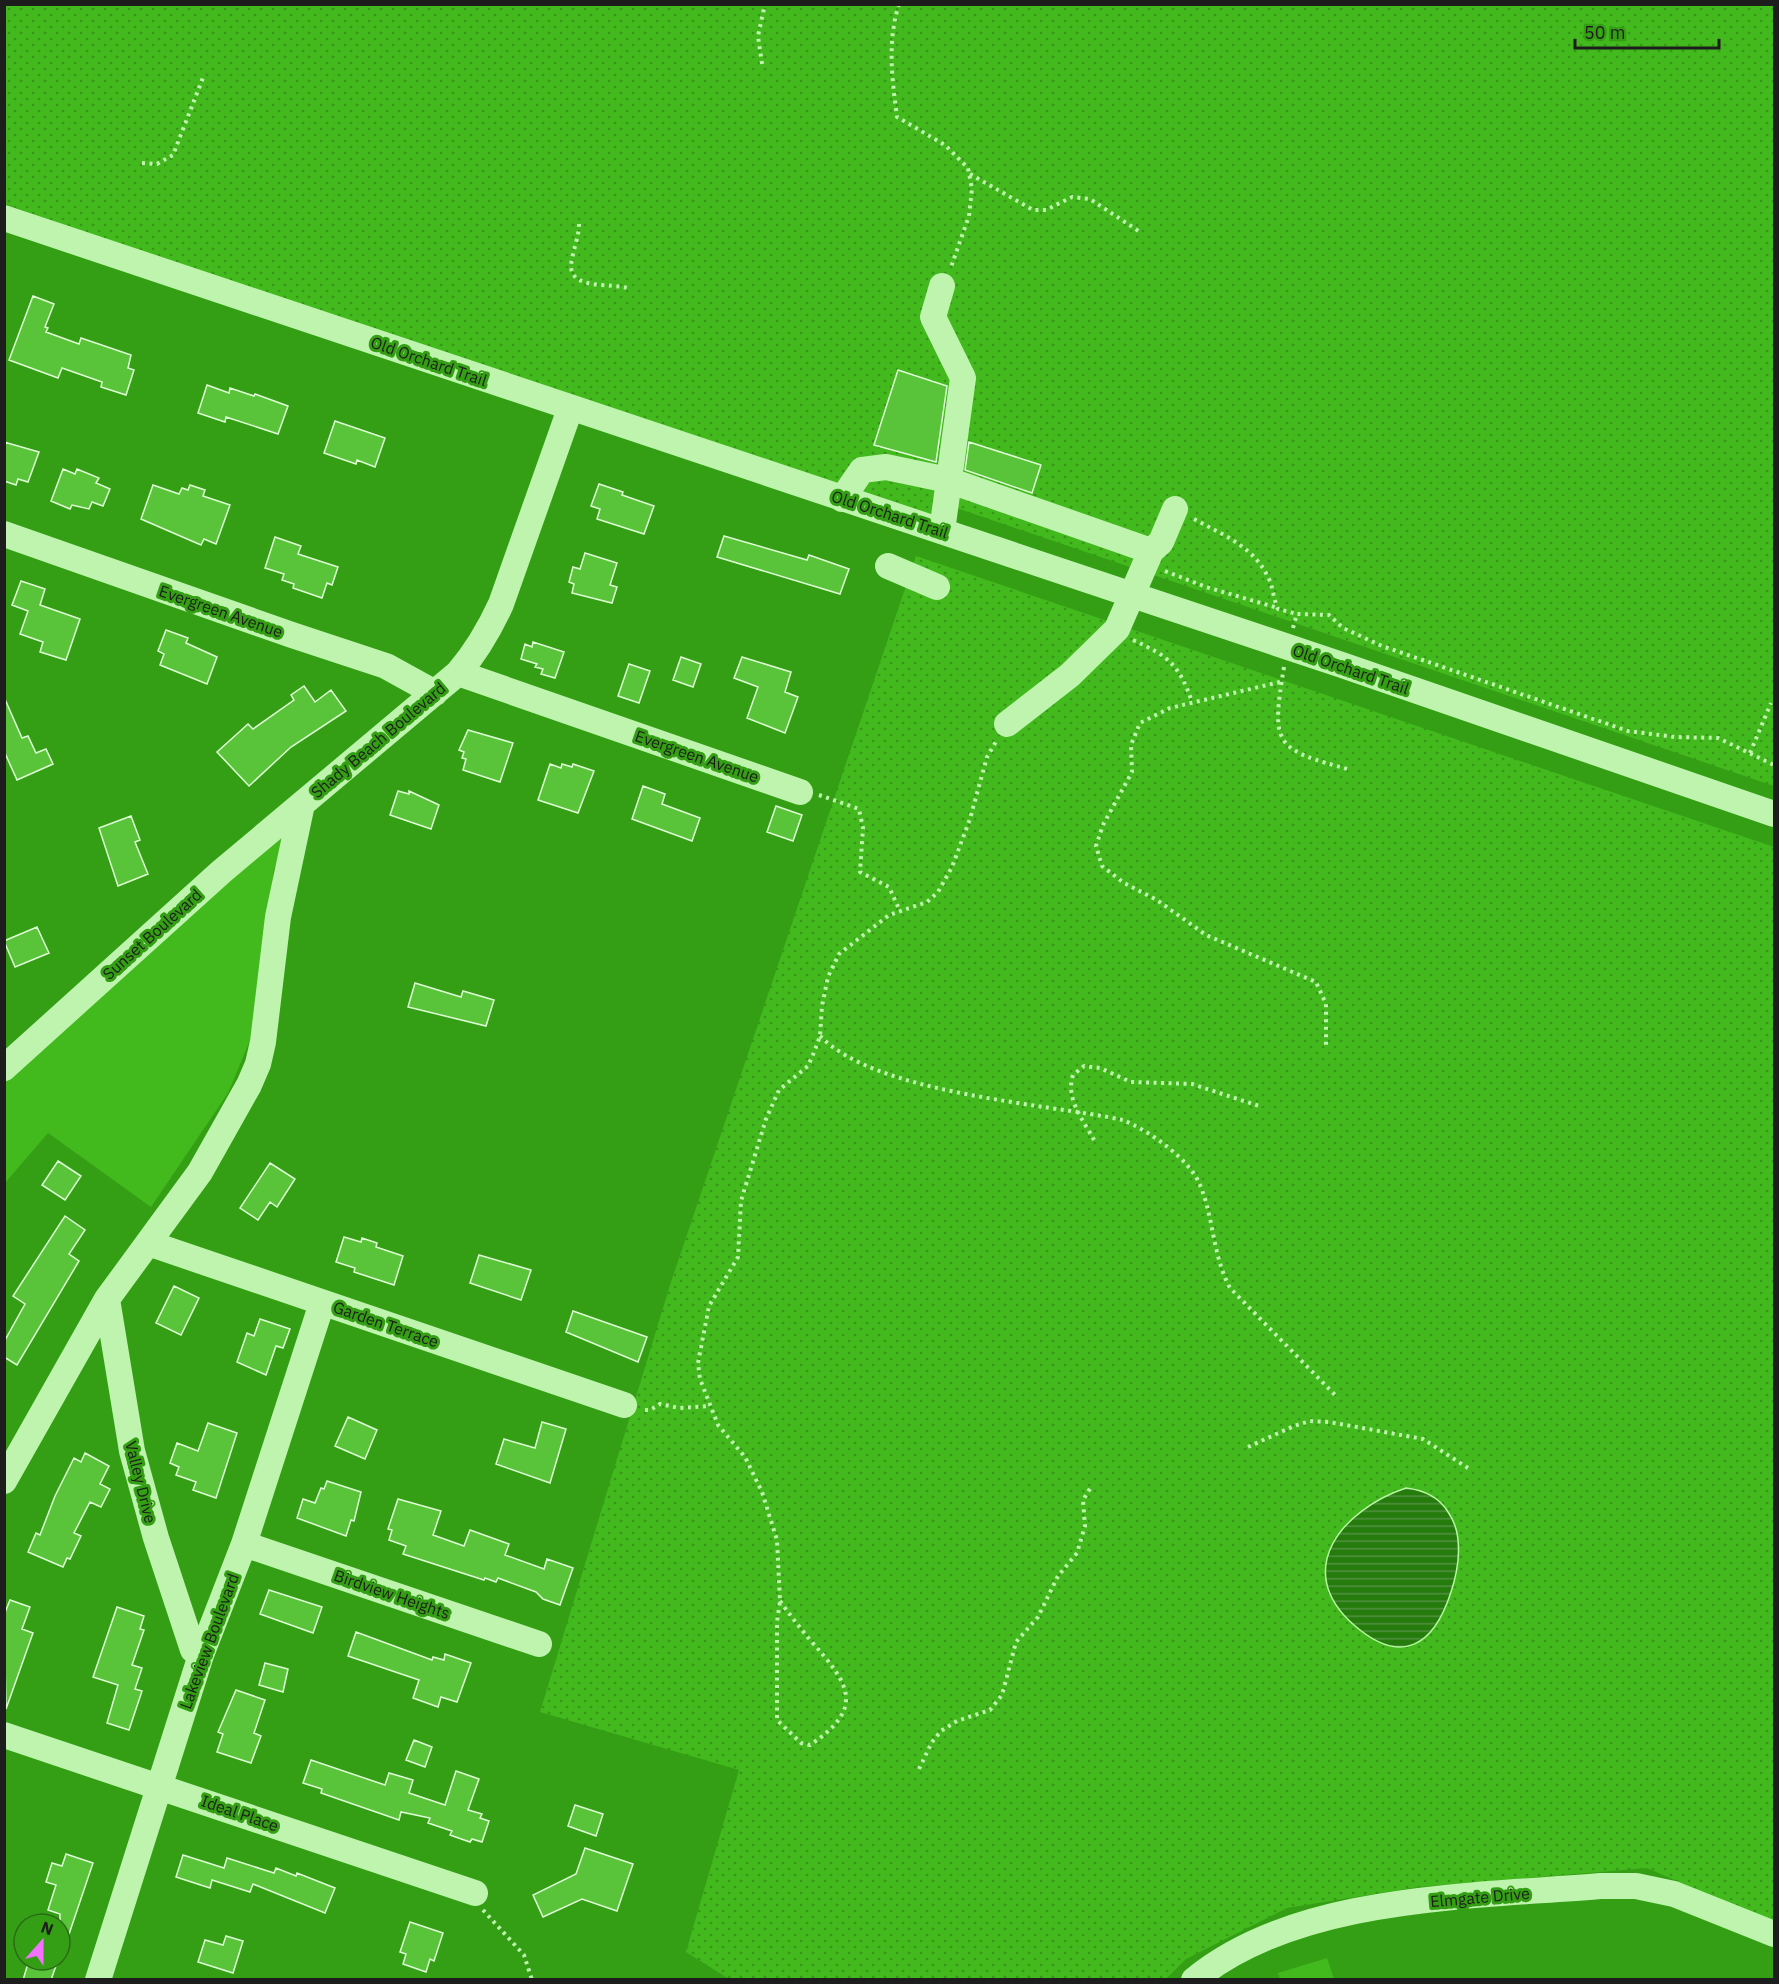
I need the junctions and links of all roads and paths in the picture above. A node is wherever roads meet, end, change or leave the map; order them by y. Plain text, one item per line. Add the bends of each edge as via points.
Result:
1 (765, 4) edge
2 (899, 4) edge
3 (762, 64) dead end
4 (204, 75) dead end
5 (142, 163) dead end
6 (969, 174) junction
7 (4, 218) edge
8 (579, 224) dead end
9 (1140, 232) dead end
10 (942, 286) joint
11 (627, 288) dead end
12 (570, 409) junction
13 (948, 480) junction
14 (842, 499) junction
15 (1175, 508) joint
16 (942, 531) junction
17 (4, 534) edge
18 (1149, 557) junction
19 (888, 566) dead end
20 (937, 588) dead end
21 (1133, 595) junction
22 (1278, 609) junction
23 (1297, 614) dead end
24 (1117, 629) junction
25 (458, 673) junction
26 (1280, 682) dead end
27 (435, 693) junction
28 (1192, 702) junction
29 (1771, 704) dead end
30 (1006, 724) joint
31 (1750, 753) dead end
32 (800, 792) joint
33 (303, 804) junction
34 (1774, 813) edge
35 (900, 911) junction
36 (820, 1036) junction
37 (1326, 1045) dead end
38 (4, 1068) edge
39 (1259, 1106) dead end
40 (1077, 1110) junction
41 (1094, 1140) dead end
42 (148, 1243) junction
43 (108, 1299) junction
44 (322, 1302) junction
45 (1338, 1398) dead end
46 (624, 1405) joint
47 (709, 1406) junction
48 (1248, 1447) dead end
49 (1468, 1467) dead end
50 (4, 1481) edge
51 (1091, 1487) dead end
52 (244, 1544) junction
53 (780, 1601) junction
54 (540, 1644) dead end
55 (201, 1655) junction
56 (4, 1735) edge
57 (919, 1769) dead end
58 (160, 1786) junction
59 (475, 1893) joint
60 (1774, 1934) edge
61 (99, 1980) edge
62 (531, 1980) edge
63 (1194, 1980) edge

1 - 3 path via 758,36
2 - 6 path via 890,49 897,117 956,153
4 - 5 path via 173,155 157,164
6 - 9 path via 1033,210 1046,210 1072,196 1090,199
6 - 10 path via 969,216
7 - 12 street, Old Orchard Trail
8 - 11 path via 571,268 576,277 584,283
10 - 13 street via 933,316 963,378
12 - 14 street, Old Orchard Trail
12 - 25 street, Shady Beach Boulevard via 501,604 487,634
13 - 14 street via 886,467 862,470
13 - 16 street
13 - 18 street
14 - 16 street, Old Orchard Trail
15 - 18 street via 1161,542
15 - 22 path via 1251,551 1270,579
16 - 21 street, Old Orchard Trail
17 - 27 street, Evergreen Avenue via 386,666
18 - 21 street
18 - 22 path via 1206,587
19 - 20 street
21 - 24 street
21 - 34 street, Old Orchard Trail
22 - 23 path
24 - 28 path via 1170,660 1185,681
24 - 30 street via 1070,675
25 - 27 street, Shady Beach Boulevard
25 - 32 street, Evergreen Avenue
26 - 28 path
27 - 33 street, Shady Beach Boulevard
28 - 37 path via 1140,723 1131,745 1132,772 1102,825 1096,846 1102,866 1206,935 1316,982 1326,1004
29 - 31 path
30 - 35 path via 987,757 970,819 947,875 927,902
32 - 35 path via 859,809 863,828 860,872 889,887
33 - 38 street, Sunset Boulevard via 221,872
33 - 42 street, Shady Beach Boulevard via 278,917 258,1064 200,1172
35 - 36 path via 889,915 839,954 828,977
36 - 40 path via 850,1060 875,1070 937,1087
36 - 47 path via 808,1066 779,1090 766,1119 741,1201 738,1257 708,1306 698,1363
39 - 40 path via 1192,1084 1131,1082 1088,1066 1077,1071 1072,1080
40 - 41 path
40 - 45 path via 1143,1128 1186,1166 1200,1184 1219,1267 1230,1288
42 - 43 street, Shady Beach Boulevard
42 - 44 street, Garden Terrace
43 - 50 street
43 - 55 street, Valley Drive via 135,1462 193,1650
44 - 46 street, Garden Terrace
44 - 52 street, Lakeview Boulevard
46 - 47 path via 650,1410 660,1404 680,1408
47 - 53 path via 718,1425 745,1457 762,1491 777,1540
48 - 49 path via 1302,1423 1329,1422 1423,1439
51 - 57 path via 1083,1500 1084,1532 1077,1553 1058,1576 1038,1617 1016,1642 1002,1695 990,1710 940,1731
52 - 54 street, Birdview Heights
52 - 55 street, Lakeview Boulevard
53 - 53 path via 846,1686 847,1702 837,1722 810,1745 801,1743 777,1720
55 - 58 street, Lakeview Boulevard
56 - 58 street, Ideal Place
58 - 59 street, Ideal Place
58 - 61 street, Lakeview Boulevard
59 - 62 path via 489,1919 524,1955
60 - 63 street, Elmgate Drive via 1674,1894 1636,1886 1600,1886 1376,1907 1339,1915 1237,1950

